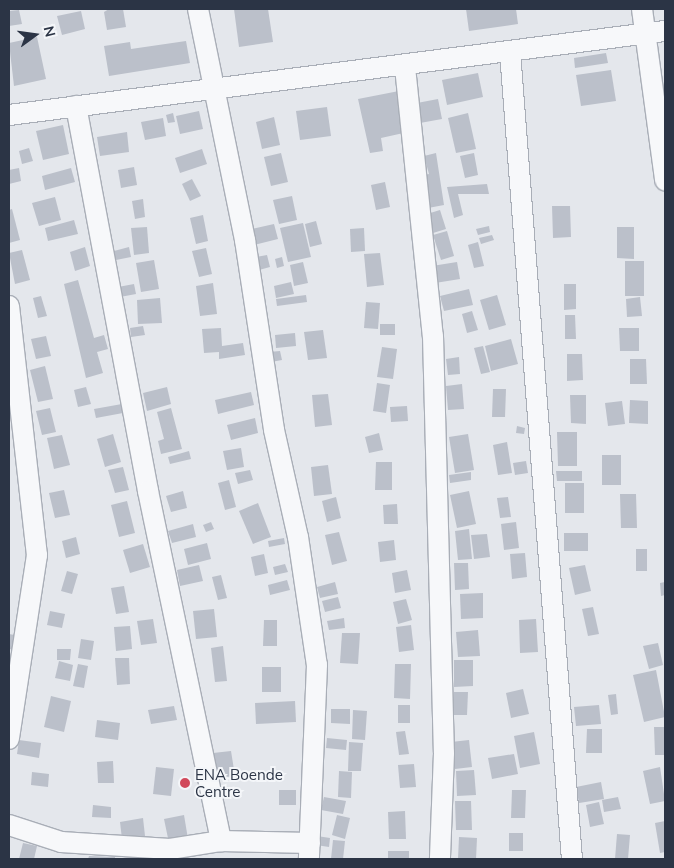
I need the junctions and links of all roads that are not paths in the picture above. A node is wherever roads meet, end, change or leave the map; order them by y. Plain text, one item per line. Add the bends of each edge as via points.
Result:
1 (198, 9) edge
2 (642, 9) edge
3 (665, 31) edge
4 (645, 34) junction
5 (510, 52) junction
6 (406, 67) junction
7 (211, 88) junction
8 (76, 106) junction
9 (9, 114) edge
10 (665, 180) edge
11 (9, 306) edge
12 (9, 739) edge
13 (9, 825) edge
14 (222, 841) junction
15 (309, 851) edge
16 (440, 859) edge
17 (572, 859) edge

1 - 7 street
2 - 4 street
3 - 4 street
4 - 5 street
4 - 10 street
5 - 6 street
5 - 17 street
6 - 7 street
6 - 16 street via 433,336 444,753
7 - 8 street
7 - 15 street via 245,240 274,430 298,537 318,665
8 - 9 street
8 - 14 street via 148,491
11 - 12 street via 38,555
13 - 14 street via 61,842 170,849
14 - 15 street

